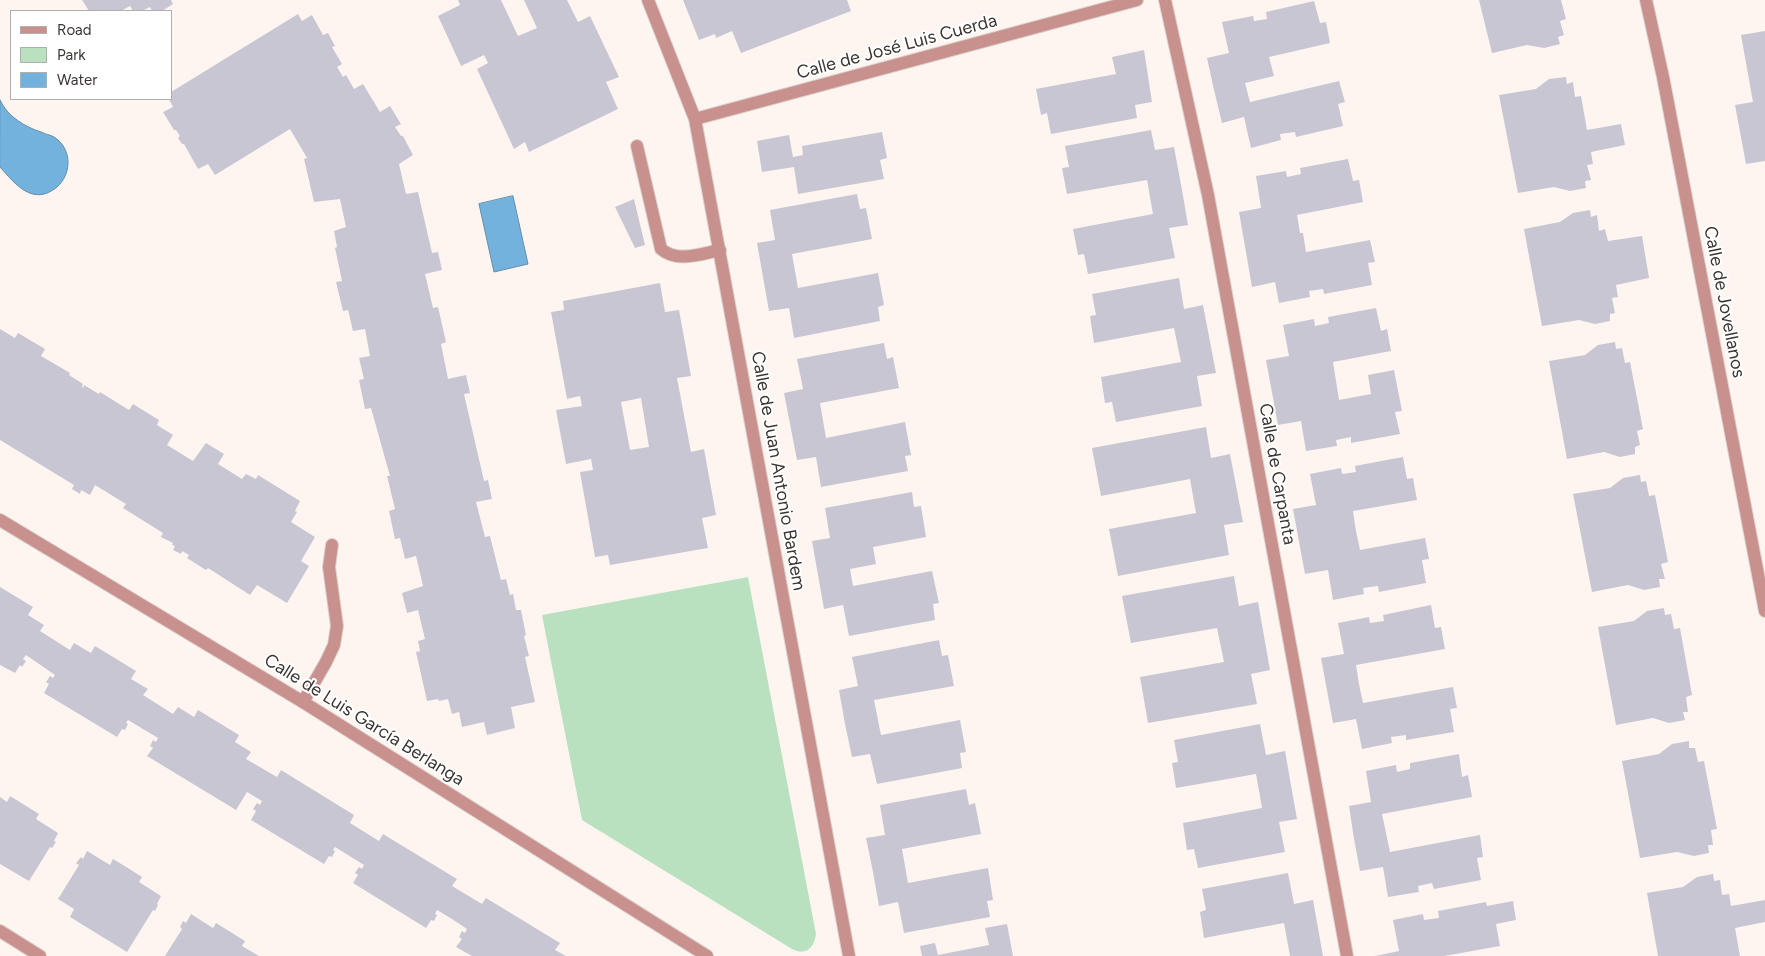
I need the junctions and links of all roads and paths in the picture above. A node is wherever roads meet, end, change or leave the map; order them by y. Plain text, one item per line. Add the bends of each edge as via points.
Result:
1 (648, 0) edge
2 (1137, 0) edge
3 (1165, 0) edge
4 (1646, 0) edge
5 (695, 119) junction
6 (637, 146) dead end
7 (720, 250) junction
8 (0, 520) edge
9 (332, 545) dead end
10 (1765, 611) edge
11 (303, 702) junction
12 (0, 931) edge
13 (40, 956) edge
14 (707, 956) edge
15 (849, 956) edge
16 (1347, 956) edge

1 - 5 street, Calle de Juan Antonio Bardem
2 - 5 street, Calle de José Luis Cuerda
3 - 16 street, Calle de Carpanta via 1210,205
4 - 10 street, Calle de Jovellanos
5 - 7 street, Calle de Juan Antonio Bardem
6 - 7 street via 661,250 669,256 685,257
7 - 15 street, Calle de Juan Antonio Bardem
8 - 11 street, Calle de Luis García Berlanga
9 - 11 street via 329,567 337,626 334,645
11 - 14 street, Calle de Luis García Berlanga
12 - 13 street

